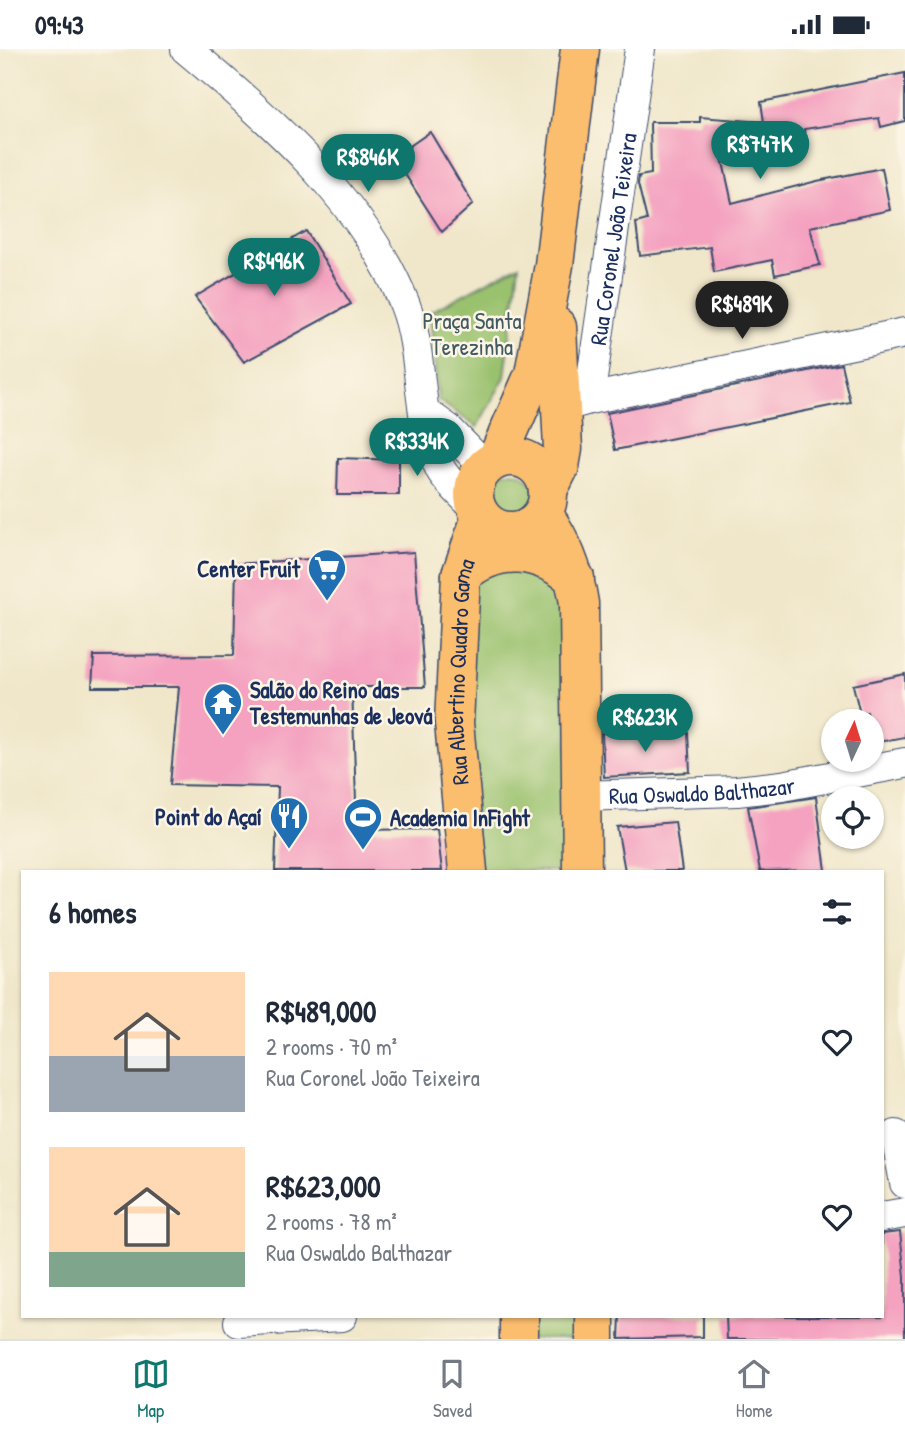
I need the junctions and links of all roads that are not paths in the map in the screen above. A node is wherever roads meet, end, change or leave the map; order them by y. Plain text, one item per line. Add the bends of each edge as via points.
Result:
1 (186, 49) edge
2 (580, 49) edge
3 (640, 49) edge
4 (554, 265) junction
5 (905, 333) edge
6 (575, 403) junction
7 (426, 413) junction
8 (491, 463) junction
9 (546, 502) junction
10 (479, 513) junction
11 (461, 575) junction
12 (575, 578) junction
13 (905, 763) edge
14 (580, 796) junction
15 (468, 870) edge
16 (582, 870) edge
17 (894, 1136) edge
18 (905, 1183) edge
19 (905, 1213) edge
20 (884, 1217) edge
21 (322, 1318) edge
22 (519, 1318) edge
23 (595, 1318) edge
24 (240, 1326) edge
25 (519, 1339) edge
26 (595, 1339) edge

1 - 7 street via 251,103 336,191 387,266 406,307
2 - 4 main road
3 - 6 street, Rua Coronel João Teixeira
4 - 6 main road
4 - 8 main road via 531,381
5 - 6 street
6 - 9 main road
7 - 8 street
7 - 10 street via 442,472
8 - 9 main road via 514,457 530,462 543,474
8 - 10 main road via 476,479 473,495
9 - 10 main road via 530,526 513,532 495,528
9 - 12 main road
10 - 11 main road, Rua Albertino Quadro Gama
11 - 12 main road via 499,555 519,553 554,562
11 - 15 main road, Rua Albertino Quadro Gama via 454,723
12 - 14 main road
13 - 14 street, Rua Oswaldo Balthazar via 748,790
14 - 16 main road
17 - 18 street
19 - 20 street
21 - 24 street
22 - 25 main road
23 - 26 main road

